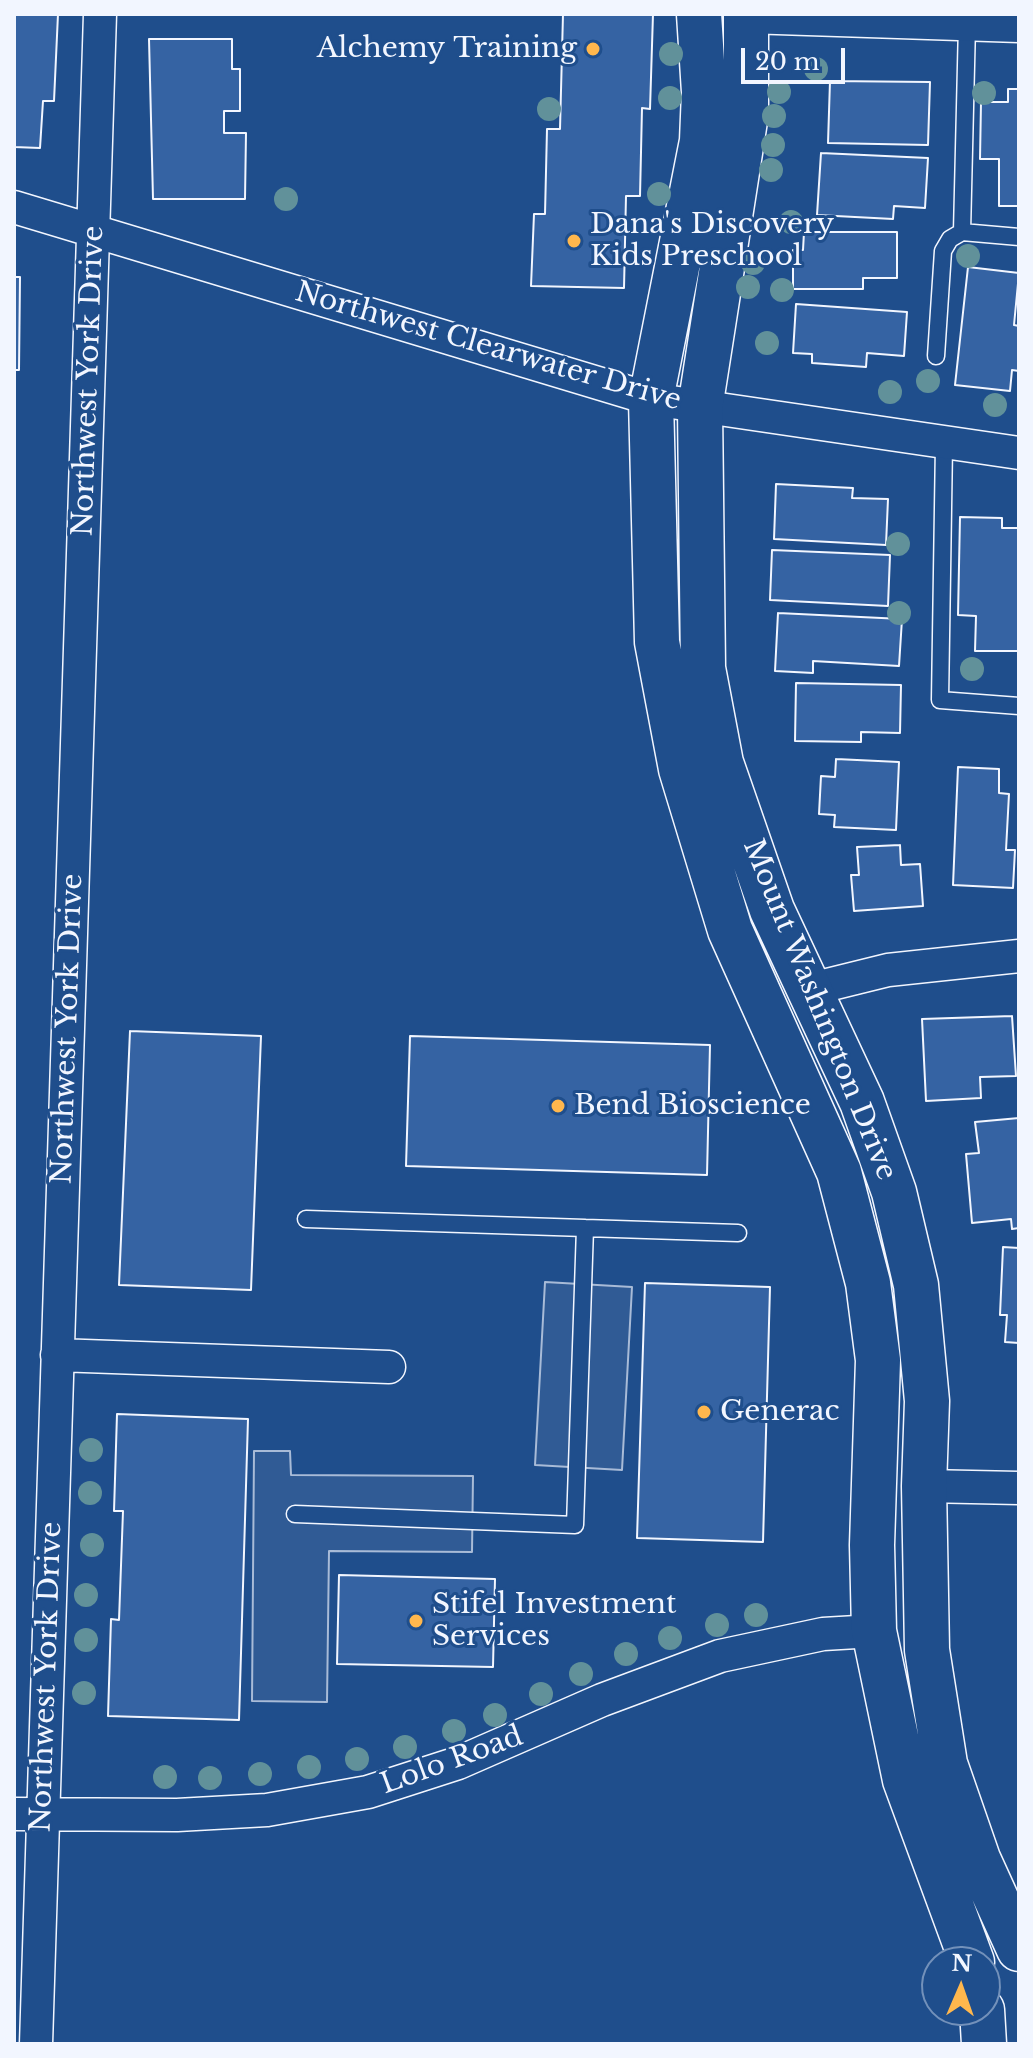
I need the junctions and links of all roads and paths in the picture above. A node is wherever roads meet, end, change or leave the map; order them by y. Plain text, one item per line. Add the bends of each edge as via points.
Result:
1 (100, 14) edge
2 (699, 14) edge
3 (746, 15) edge
4 (967, 24) junction
5 (1019, 26) edge
6 (14, 207) edge
7 (94, 232) junction
8 (962, 232) junction
9 (1019, 237) edge
10 (936, 356) dead end
11 (651, 399) junction
12 (700, 408) junction
13 (944, 444) junction
14 (1019, 453) edge
15 (1019, 706) edge
16 (1019, 956) edge
17 (807, 990) junction
18 (306, 1219) dead end
19 (585, 1228) junction
20 (738, 1233) dead end
21 (57, 1355) junction
22 (389, 1367) dead end
23 (924, 1486) junction
24 (1019, 1488) edge
25 (295, 1514) dead end
26 (874, 1631) junction
27 (28, 1814) edge
28 (966, 1946) edge
29 (1019, 1949) edge
30 (1019, 2033) edge
31 (36, 2044) edge
32 (1001, 2044) edge

1 - 7 street, Northwest York Drive
2 - 11 main road, Mount Washington Drive via 702,141
3 - 4 street
3 - 12 main road, Mount Washington Drive via 746,114
4 - 5 street
4 - 8 lane
6 - 7 street, Northwest Clearwater Drive
7 - 11 street, Northwest Clearwater Drive
7 - 21 street, Northwest York Drive
8 - 9 lane
8 - 10 lane via 943,251
11 - 12 street, Northwest Clearwater Drive
11 - 26 main road, Mount Washington Drive via 657,642 681,769 730,930 839,1172 868,1283 878,1360
12 - 13 street, Northwest Clearwater Drive
12 - 17 main road, Mount Washington Drive via 703,668 710,713 721,763 772,910
13 - 14 street, Northwest Clearwater Drive
13 - 15 lane via 940,700
16 - 17 street via 888,970
17 - 23 main road, Mount Washington Drive via 862,1102 894,1192 916,1285 927,1401
18 - 19 lane
19 - 20 lane
19 - 25 lane via 575,1525
21 - 22 street
21 - 27 street, Northwest York Drive
23 - 24 street
23 - 29 main road, Mount Washington Drive via 927,1650 945,1764 978,1859
26 - 27 street, Lolo Road via 823,1634 720,1656 458,1763 368,1792 267,1810
26 - 28 main road, Mount Washington Drive via 905,1780
27 - 31 street, Northwest York Drive
30 - 32 main road

